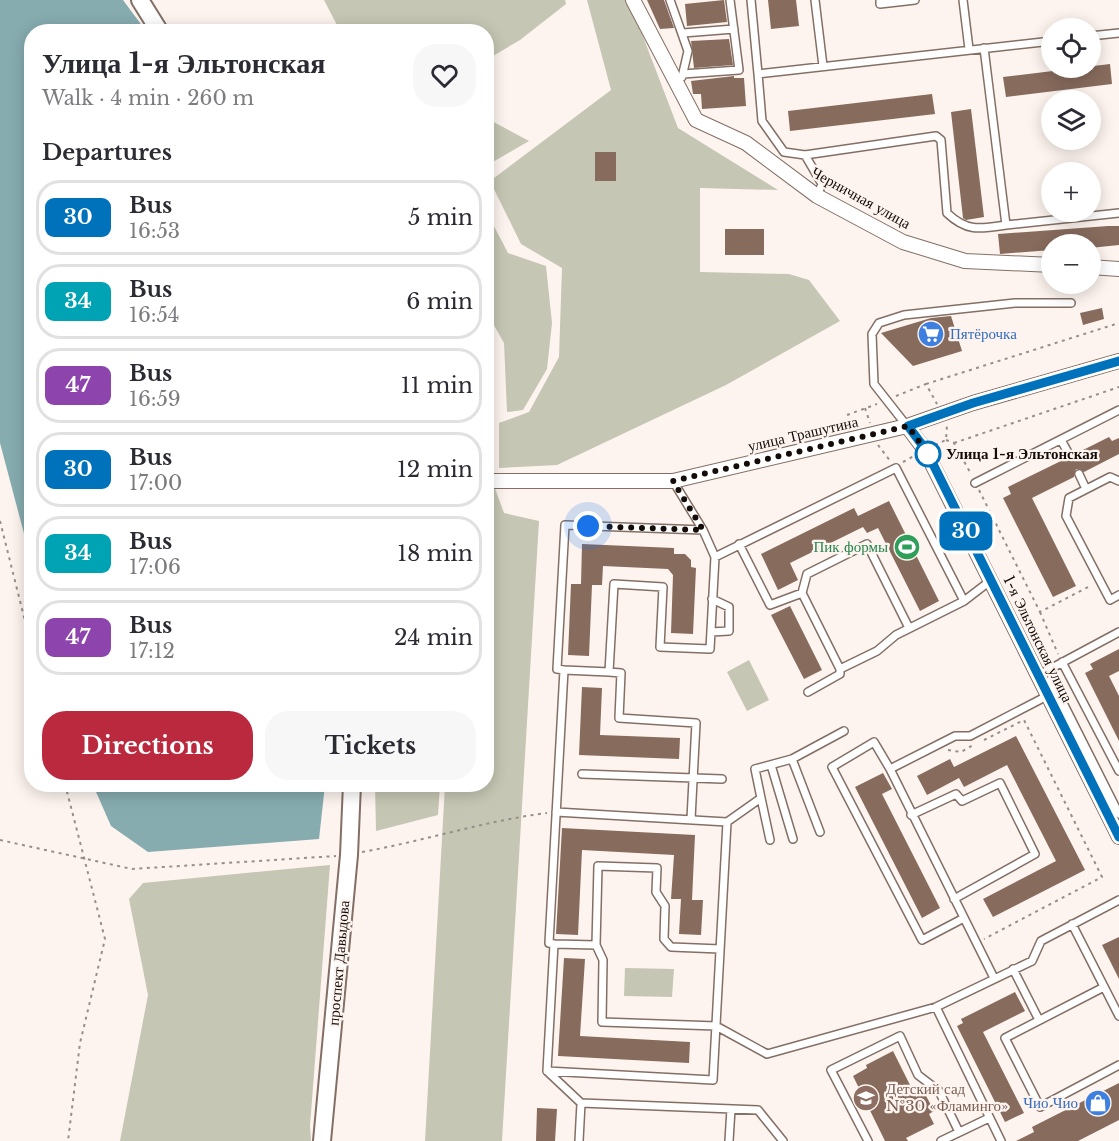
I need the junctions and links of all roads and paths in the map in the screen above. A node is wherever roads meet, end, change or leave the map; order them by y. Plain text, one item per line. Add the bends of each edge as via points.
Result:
1 (140, 0) edge
2 (633, 0) edge
3 (670, 0) edge
4 (730, 0) edge
5 (751, 0) edge
6 (815, 0) edge
7 (880, 0) edge
8 (915, 0) edge
9 (963, 0) edge
10 (155, 24) edge
11 (734, 29) junction
12 (683, 33) junction
13 (1119, 33) edge
14 (1101, 35) edge
15 (1041, 42) edge
16 (984, 48) junction
17 (969, 50) junction
18 (823, 66) junction
19 (683, 74) junction
20 (758, 74) junction
21 (678, 88) junction
22 (805, 154) junction
23 (817, 196) junction
24 (1119, 213) edge
25 (1006, 225) junction
26 (1041, 264) edge
27 (1101, 268) edge
28 (1119, 269) edge
29 (1071, 303) dead end
30 (1119, 323) edge
31 (1119, 361) edge
32 (926, 384) dead end
33 (1119, 387) edge
34 (1119, 410) edge
35 (908, 426) junction
36 (946, 440) dead end
37 (1061, 440) junction
38 (954, 443) junction
39 (1070, 456) dead end
40 (1079, 474) dead end
41 (494, 481) edge
42 (673, 481) junction
43 (1119, 481) edge
44 (975, 483) junction
45 (1086, 489) junction
46 (0, 522) edge
47 (703, 530) junction
48 (739, 544) junction
49 (715, 557) junction
50 (990, 581) junction
51 (1100, 581) junction
52 (802, 593) junction
53 (1119, 595) edge
54 (712, 599) junction
55 (964, 600) junction
56 (1040, 612) junction
57 (24, 617) edge
58 (909, 628) junction
59 (711, 632) junction
60 (1119, 632) edge
61 (1062, 662) junction
62 (840, 669) junction
63 (564, 670) junction
64 (609, 672) junction
65 (1044, 677) junction
66 (808, 692) dead end
67 (1047, 696) junction
68 (844, 731) dead end
69 (792, 759) junction
70 (771, 765) junction
71 (890, 770) junction
72 (1119, 771) edge
73 (582, 774) dead end
74 (693, 778) junction
75 (722, 779) dead end
76 (67, 792) edge
77 (352, 792) edge
78 (761, 798) junction
79 (556, 812) junction
80 (1119, 814) edge
81 (911, 815) junction
82 (691, 819) junction
83 (727, 822) junction
84 (820, 832) dead end
85 (1119, 837) edge
86 (793, 838) dead end
87 (0, 840) edge
88 (770, 840) dead end
89 (349, 855) junction
90 (84, 860) junction
91 (954, 899) junction
92 (1119, 900) edge
93 (964, 918) junction
94 (1072, 924) junction
95 (554, 944) junction
96 (596, 945) junction
97 (720, 949) junction
98 (1013, 969) junction
99 (994, 978) junction
100 (1104, 987) junction
101 (936, 1007) junction
102 (1119, 1016) edge
103 (1039, 1020) junction
104 (716, 1026) junction
105 (1119, 1065) edge
106 (547, 1071) junction
107 (581, 1103) junction
108 (731, 1109) junction
109 (989, 1118) junction
110 (959, 1132) junction
111 (68, 1141) edge
112 (322, 1141) edge
113 (579, 1141) edge
114 (729, 1141) edge
115 (783, 1141) edge
116 (868, 1141) edge
117 (941, 1141) edge
118 (1001, 1141) edge

1 - 10 street
2 - 21 street, Черничная улица
3 - 12 lane
4 - 11 lane
5 - 20 lane
6 - 18 lane
7 - 8 lane via 880,4
9 - 17 lane
11 - 12 lane
11 - 19 lane via 739,70
12 - 19 lane via 688,51
13 - 14 lane
15 - 16 lane
16 - 17 lane
16 - 25 lane
17 - 18 lane
18 - 20 lane
19 - 21 lane
20 - 22 lane via 762,121 784,152
21 - 23 street, Черничная улица via 696,120 746,143
22 - 23 lane via 822,183
22 - 25 lane via 936,136 941,140 947,213 958,224 982,230
23 - 26 street, Черничная улица via 903,242 965,261
24 - 25 lane
27 - 28 street
29 - 35 lane via 1015,303 926,312 879,323 872,333 874,384
30 - 32 path
31 - 35 street, улица Трашутина
33 - 38 path
34 - 37 lane
35 - 42 street, улица Трашутина
35 - 50 street, 1-я Эльтонская улица via 926,450
36 - 38 path
37 - 39 lane
37 - 44 lane
38 - 44 path
40 - 45 lane
41 - 42 street, улица Трашутина
42 - 47 lane
43 - 45 lane via 1110,477
44 - 56 path
45 - 51 lane via 1069,498 1066,516
46 - 57 path
47 - 49 lane
47 - 63 lane via 566,525 557,669
48 - 49 lane
48 - 52 lane via 770,605
48 - 55 lane via 896,468
49 - 54 lane
50 - 55 lane
50 - 65 street, 1-я Эльтонская улица
51 - 53 lane via 1110,600
51 - 56 path
52 - 58 lane via 807,574 867,544
52 - 62 lane
54 - 59 lane
54 - 59 lane via 729,607 729,631
55 - 58 lane
56 - 61 path
58 - 62 lane via 877,651
59 - 64 lane via 710,649 660,647 663,587 614,584
60 - 61 lane
61 - 65 lane
61 - 72 lane
62 - 66 lane via 840,674
63 - 64 lane
63 - 79 lane
64 - 74 lane via 621,673 619,718 696,723
65 - 67 street, 1-я Эльтонская улица
65 - 80 lane
67 - 71 lane via 970,736 955,736
67 - 85 street, 1-я Эльтонская улица
68 - 69 lane
69 - 70 lane
69 - 84 lane
70 - 78 lane via 755,770
70 - 86 lane
71 - 81 lane
71 - 93 lane via 874,742 832,767 922,940
73 - 74 lane
74 - 75 lane
74 - 82 lane
76 - 90 path
77 - 89 street, проспект Давыдова
78 - 83 lane
78 - 88 lane
79 - 82 lane
79 - 89 path via 504,818
79 - 95 lane via 549,944
81 - 91 lane
81 - 91 lane via 956,794 962,801 1000,783 1035,854
82 - 83 lane
83 - 97 lane
87 - 90 path
89 - 90 path via 132,869
89 - 112 street, проспект Давыдова
90 - 111 path via 105,939 80,1043
91 - 93 lane
92 - 94 lane
93 - 99 lane
94 - 98 lane via 1041,941 1032,961
94 - 100 lane
95 - 96 lane
95 - 106 lane
96 - 97 lane via 598,866 657,868 656,892 666,906 664,939 671,947
96 - 104 lane via 603,960 602,1022
97 - 104 lane
98 - 99 lane
98 - 103 lane
99 - 101 lane
100 - 102 lane
100 - 103 lane
101 - 104 lane via 767,1054
101 - 109 lane
103 - 105 lane via 1005,1038 1040,1107
104 - 106 lane via 713,1080
106 - 107 lane
107 - 108 lane
107 - 113 lane
108 - 114 lane
108 - 115 lane via 758,1110
109 - 110 lane
109 - 118 lane
110 - 116 lane via 939,1091 918,1075 900,1036 831,1070
110 - 117 lane

